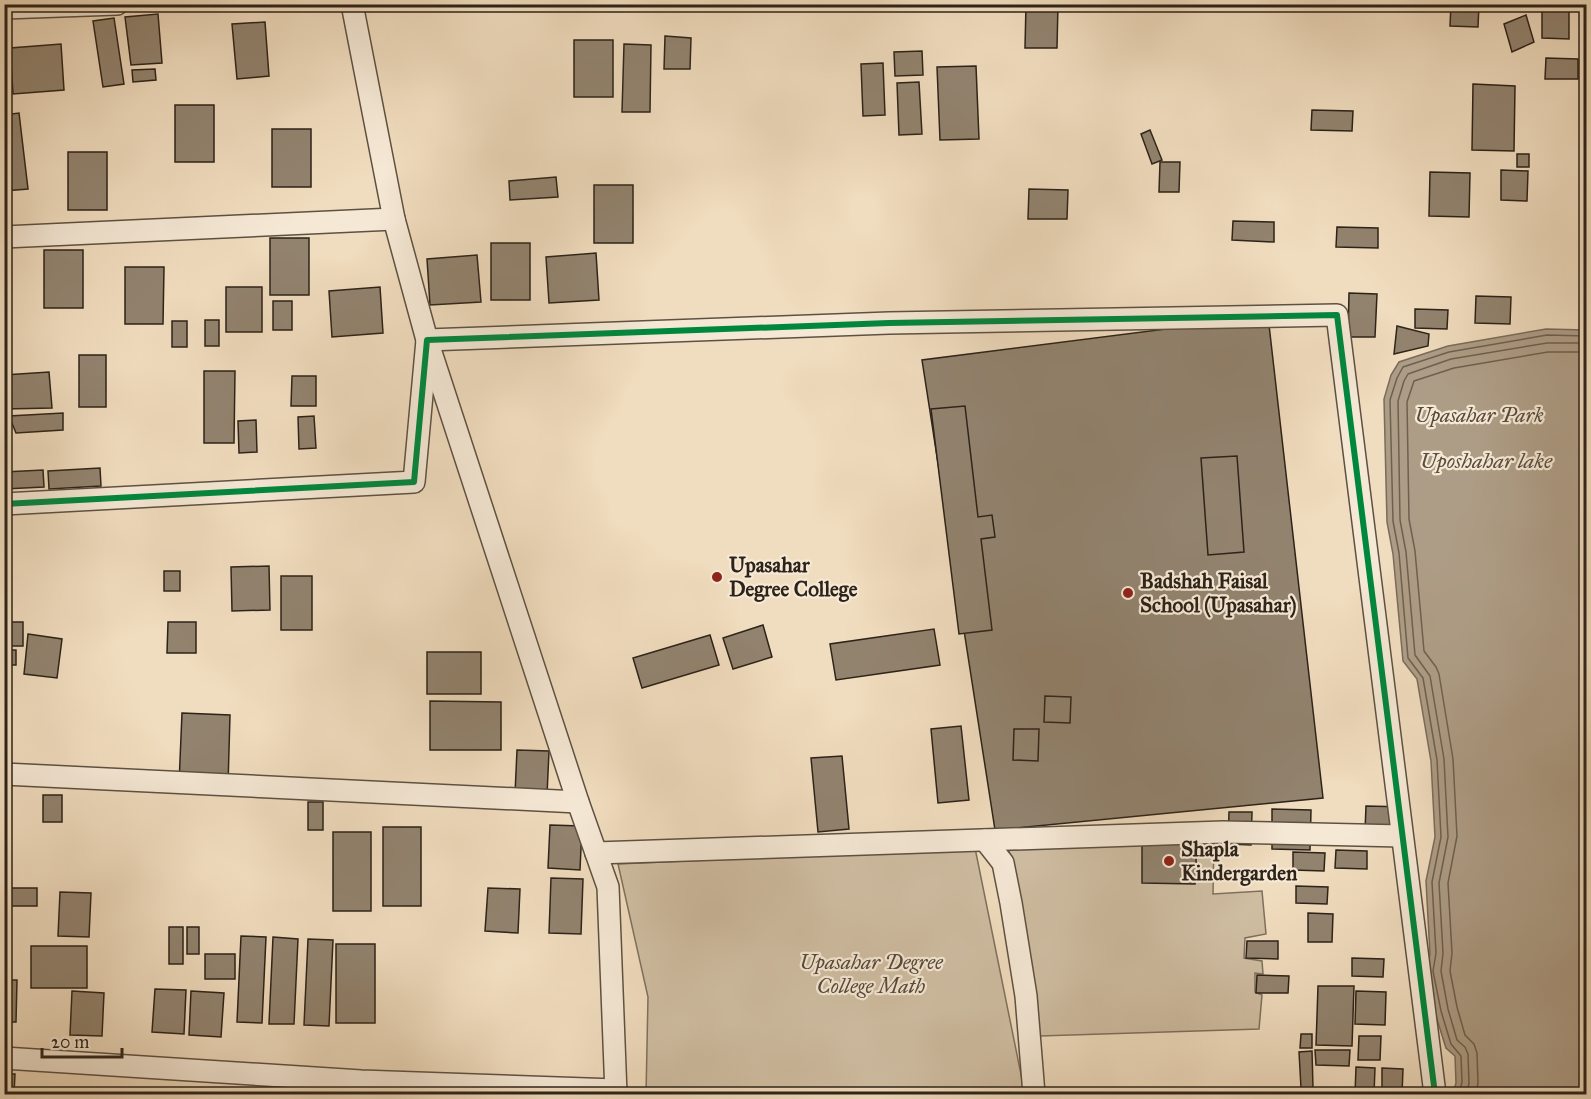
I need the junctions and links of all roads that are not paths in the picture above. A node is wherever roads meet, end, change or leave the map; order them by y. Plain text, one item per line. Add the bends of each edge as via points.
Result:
1 (117, 4) edge
2 (352, 4) edge
3 (4, 8) edge
4 (394, 219) junction
5 (4, 237) edge
6 (427, 340) junction
7 (4, 504) edge
8 (4, 774) edge
9 (578, 801) junction
10 (1402, 836) junction
11 (985, 840) junction
12 (596, 853) junction
13 (4, 1058) edge
14 (616, 1092) edge
15 (1034, 1095) edge
16 (1435, 1095) edge

1 - 3 street
2 - 4 street
4 - 5 street
4 - 6 street
6 - 7 street via 414,482
6 - 9 street
6 - 10 street via 877,324 1337,315
8 - 9 street
9 - 12 street
10 - 11 street via 1223,832
10 - 16 street
11 - 12 street
11 - 15 street via 1003,863 1011,903 1026,996
12 - 14 street via 608,887
13 - 14 street via 361,1081

